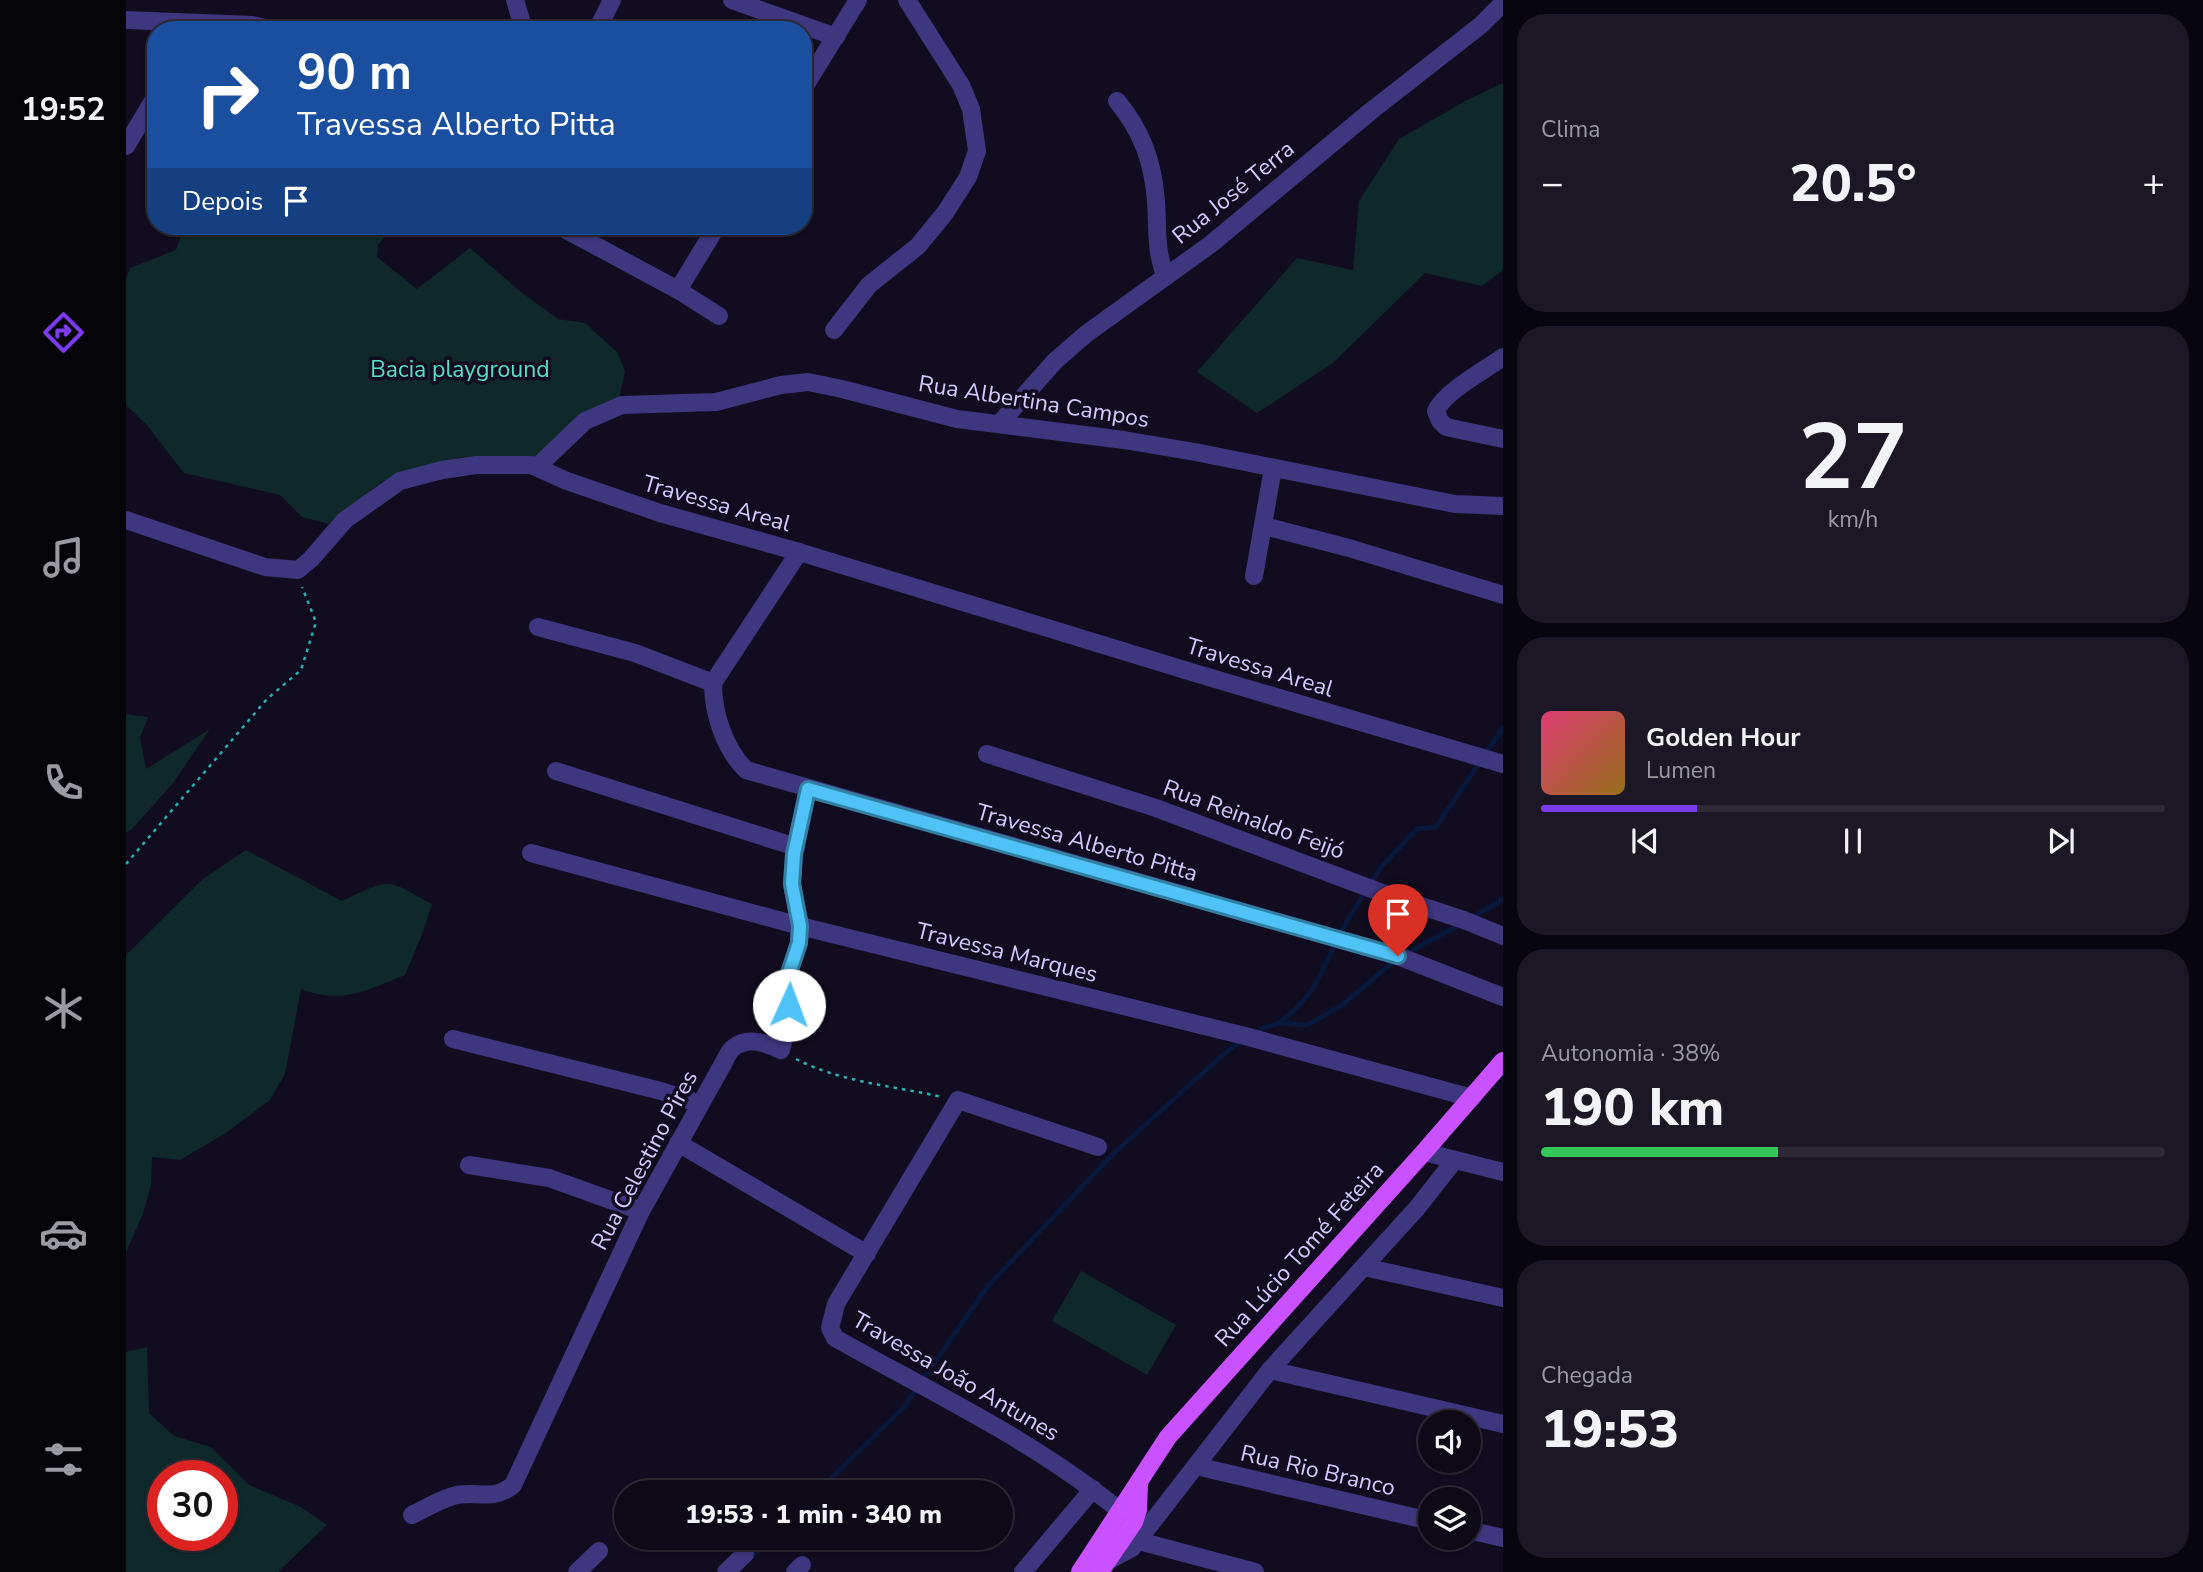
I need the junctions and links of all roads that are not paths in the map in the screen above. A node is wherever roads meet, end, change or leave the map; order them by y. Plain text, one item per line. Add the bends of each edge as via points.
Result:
1 (515, 0) edge
2 (612, 0) edge
3 (732, 0) edge
4 (858, 0) edge
5 (906, 0) edge
6 (1503, 3) edge
7 (126, 20) edge
8 (521, 21) edge
9 (602, 21) edge
10 (791, 21) edge
11 (147, 22) edge
12 (812, 28) edge
13 (836, 37) junction
14 (812, 75) edge
15 (1117, 101) dead end
16 (147, 111) edge
17 (126, 146) edge
18 (576, 235) edge
19 (712, 235) edge
20 (1166, 277) junction
21 (678, 290) junction
22 (719, 316) dead end
23 (834, 330) dead end
24 (1503, 357) edge
25 (999, 425) junction
26 (1503, 439) edge
27 (537, 467) junction
28 (1273, 468) junction
29 (1503, 506) edge
30 (126, 520) edge
31 (1264, 526) junction
32 (799, 552) junction
33 (1254, 576) dead end
34 (1503, 595) edge
35 (538, 627) dead end
36 (713, 683) junction
37 (986, 754) dead end
38 (1503, 764) edge
39 (556, 771) dead end
40 (808, 789) junction
41 (796, 847) junction
42 (531, 853) dead end
43 (800, 926) junction
44 (1497, 934) edge
45 (1503, 997) edge
46 (453, 1039) dead end
47 (1503, 1061) edge
48 (1472, 1098) junction
49 (700, 1104) junction
50 (678, 1143) junction
51 (1098, 1147) dead end
52 (1424, 1152) junction
53 (1454, 1160) junction
54 (469, 1165) dead end
55 (1503, 1172) edge
56 (641, 1211) junction
57 (867, 1254) junction
58 (1364, 1267) junction
59 (1503, 1298) edge
60 (1270, 1370) junction
61 (1503, 1424) edge
62 (1196, 1466) junction
63 (1093, 1489) junction
64 (412, 1515) dead end
65 (1127, 1517) junction
66 (1418, 1518) edge
67 (1481, 1533) edge
68 (1503, 1538) edge
69 (1139, 1541) junction
70 (599, 1551) dead end
71 (745, 1554) dead end
72 (1095, 1566) edge
73 (577, 1572) edge
74 (726, 1572) edge
75 (1023, 1572) edge
76 (1255, 1572) edge

1 - 8 street
2 - 9 street
3 - 10 street
4 - 13 street
5 - 23 street via 961,85 971,109 977,151 968,177 945,213 918,246 869,285
6 - 20 street, Rua José Terra
7 - 11 street
12 - 13 street
13 - 14 street
15 - 20 street via 1135,124 1150,159 1158,249
16 - 17 street
18 - 21 street
19 - 21 street
20 - 25 street, Rua José Terra via 1055,361
21 - 22 street
24 - 26 street via 1448,396 1436,411 1446,427
25 - 27 street, Rua Albertina Campos via 808,382 716,402 622,405 606,410 585,421
25 - 28 street, Rua Albertina Campos via 1124,440
27 - 30 street, Travessa Areal via 476,465 400,481 345,520 298,570 265,567
27 - 32 street, Travessa Areal via 660,513
28 - 29 street, Rua Albertina Campos via 1455,504
28 - 31 street
31 - 33 street
31 - 34 street
32 - 36 street
32 - 38 street, Travessa Areal
35 - 36 street via 635,653
36 - 40 street, Travessa Alberto Pitta via 713,702 736,760 746,770
37 - 44 street, Rua Reinaldo Feijó via 1156,808
39 - 41 street
40 - 41 street
40 - 45 street, Travessa Alberto Pitta via 1398,956
41 - 43 street via 792,884
42 - 43 street, Travessa Marques
43 - 48 street, Travessa Marques via 1245,1036
43 - 49 street, Rua Celestino Pires via 788,976 789,1018 781,1050 764,1041 733,1048
46 - 49 street
47 - 48 main road, Rua Lúcio Tomé Feteira
48 - 52 main road, Rua Lúcio Tomé Feteira
49 - 50 street, Rua Celestino Pires
50 - 56 street, Rua Celestino Pires
50 - 57 street
51 - 57 street, Travessa João Antunes via 958,1100
52 - 53 street
52 - 65 main road, Rua Lúcio Tomé Feteira via 1168,1437 1139,1484 1138,1510
53 - 55 street
53 - 58 street, Rua Lúcio Tomé Feteira
54 - 56 street via 549,1178
56 - 64 street, Rua Celestino Pires via 513,1485 492,1495 454,1495
57 - 63 street, Travessa João Antunes via 836,1304 830,1328 835,1338 1001,1429
58 - 59 street
58 - 60 street, Rua Lúcio Tomé Feteira
60 - 61 street
60 - 62 street, Rua Lúcio Tomé Feteira
62 - 66 street, Rua Rio Branco
62 - 69 street, Rua Lúcio Tomé Feteira
63 - 65 street, Travessa João Antunes
63 - 75 street
65 - 72 main road, Rua Lúcio Tomé Feteira
67 - 68 street
69 - 72 street, Rua Lúcio Tomé Feteira
69 - 76 street
70 - 73 street
71 - 74 street

